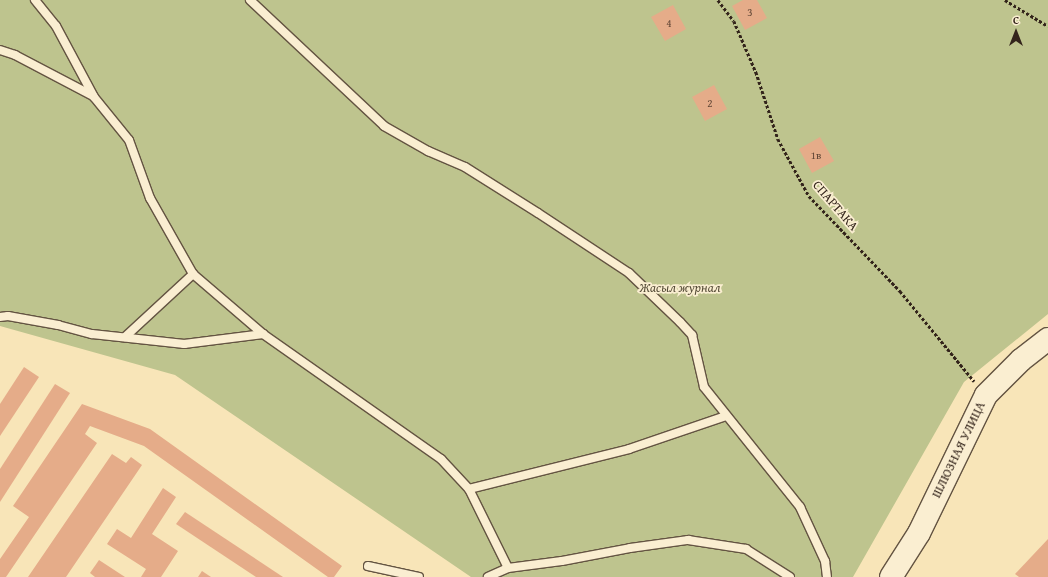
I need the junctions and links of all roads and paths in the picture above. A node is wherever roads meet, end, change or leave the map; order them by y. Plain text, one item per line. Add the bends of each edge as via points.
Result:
1 (35, 0) edge
2 (250, 0) edge
3 (718, 0) edge
4 (1005, 0) edge
5 (1048, 26) edge
6 (0, 50) edge
7 (94, 97) junction
8 (193, 274) junction
9 (0, 317) edge
10 (263, 334) junction
11 (126, 337) junction
12 (1048, 339) edge
13 (986, 395) junction
14 (726, 416) junction
15 (469, 489) junction
16 (368, 566) dead end
17 (508, 568) junction
18 (419, 577) edge
19 (488, 577) edge
20 (790, 577) edge
21 (827, 577) edge
22 (891, 577) edge

1 - 7 lane via 56,26
2 - 14 lane via 384,126 428,151 465,167 629,273 692,336 704,386
3 - 13 path, СПАРТАКА via 734,21 756,72 778,139 809,196 900,291
4 - 5 path
6 - 7 lane via 15,55
7 - 8 lane via 129,140 150,198
8 - 10 lane
8 - 11 lane
9 - 11 lane via 8,316 58,325 92,334
10 - 11 lane via 184,344
10 - 15 lane via 440,459
12 - 13 street, ШЛЮЗНАЯ УЛИЦА via 1021,360
13 - 22 street, ШЛЮЗНАЯ УЛИЦА via 919,533
14 - 15 lane via 629,449
14 - 21 lane via 800,507 825,561
15 - 17 lane
16 - 18 lane
17 - 19 lane
17 - 20 lane via 688,540 746,550

